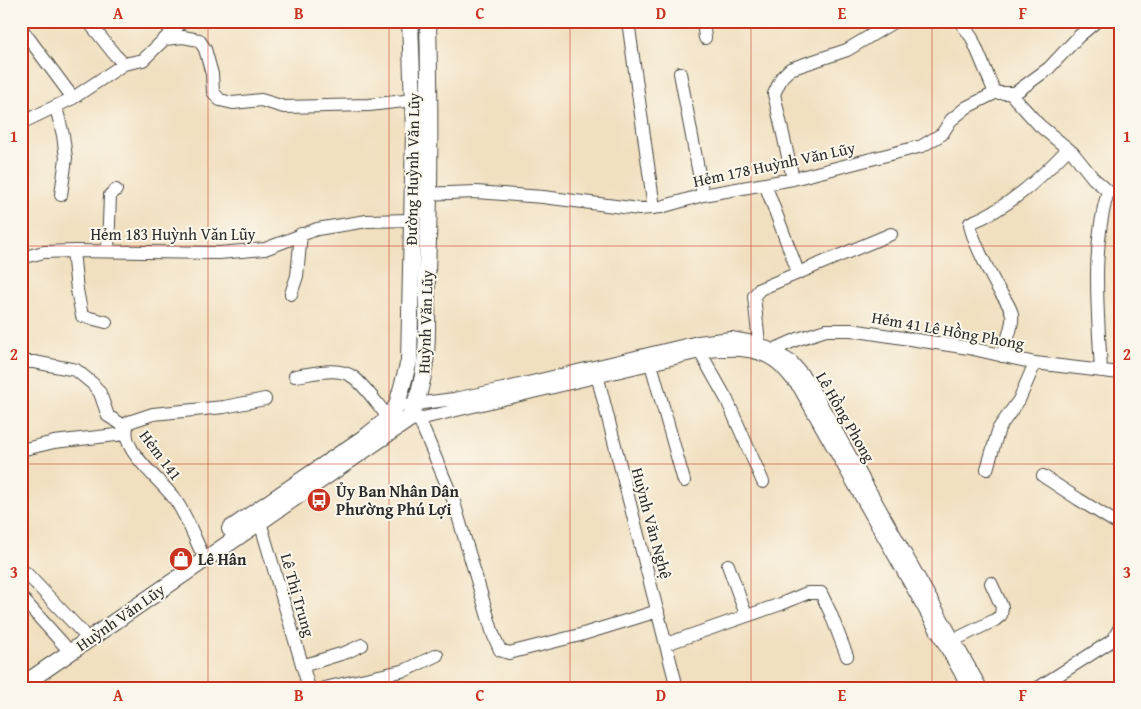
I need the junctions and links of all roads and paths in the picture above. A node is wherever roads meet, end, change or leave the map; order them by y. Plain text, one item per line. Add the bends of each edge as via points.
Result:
1 (88, 21) edge
2 (183, 21) edge
3 (410, 21) edge
4 (428, 21) edge
5 (628, 21) edge
6 (703, 21) edge
7 (895, 21) edge
8 (960, 21) edge
9 (1097, 21) edge
10 (21, 28) edge
11 (705, 38) dead end
12 (166, 39) junction
13 (124, 64) junction
14 (680, 73) dead end
15 (995, 93) junction
16 (1010, 93) junction
17 (73, 98) junction
18 (413, 100) junction
19 (56, 107) junction
20 (21, 123) edge
21 (1068, 149) junction
22 (793, 179) junction
23 (765, 184) junction
24 (116, 190) dead end
25 (430, 193) junction
26 (61, 195) dead end
27 (703, 195) junction
28 (412, 196) junction
29 (654, 208) junction
30 (411, 220) junction
31 (302, 234) junction
32 (891, 234) dead end
33 (108, 250) junction
34 (73, 251) junction
35 (21, 258) edge
36 (798, 272) junction
37 (291, 294) dead end
38 (106, 322) dead end
39 (759, 342) junction
40 (773, 350) junction
41 (700, 352) junction
42 (1002, 356) junction
43 (21, 362) edge
44 (1035, 363) junction
45 (651, 364) junction
46 (596, 371) junction
47 (1100, 371) junction
48 (1120, 373) edge
49 (295, 376) dead end
50 (265, 399) dead end
51 (393, 411) junction
52 (414, 414) junction
53 (126, 431) junction
54 (21, 450) edge
55 (987, 469) dead end
56 (1043, 476) dead end
57 (684, 481) dead end
58 (763, 482) dead end
59 (257, 517) junction
60 (1120, 525) edge
61 (200, 550) junction
62 (728, 565) dead end
63 (21, 570) edge
64 (991, 583) dead end
65 (21, 597) edge
66 (658, 612) junction
67 (746, 615) junction
68 (1120, 627) edge
69 (82, 632) junction
70 (954, 640) junction
71 (666, 644) junction
72 (64, 645) junction
73 (362, 645) dead end
74 (437, 656) dead end
75 (847, 656) dead end
76 (302, 666) junction
77 (21, 675) edge
78 (21, 686) edge
79 (309, 688) edge
80 (324, 688) edge
81 (677, 688) edge
82 (969, 688) edge
83 (981, 688) edge
84 (1038, 688) edge

1 - 13 street via 114,56
2 - 12 street
3 - 18 main road, Đường Huỳnh Văn Lũy
4 - 25 main road, Huỳnh Văn Lũy
5 - 29 street
6 - 11 street
7 - 22 street via 846,50 790,69 782,77 774,94
8 - 15 street via 972,38
9 - 16 street via 1049,68
10 - 17 street
12 - 13 street via 142,60
12 - 18 street via 183,37 199,40 208,58 213,92 220,100 233,103 261,100 284,107 369,105
13 - 17 street
14 - 27 street
15 - 16 street, Hẻm 178 Huỳnh Văn Lũy
15 - 22 street, Hẻm 178 Huỳnh Văn Lũy via 957,114 942,134 922,146
16 - 21 street via 1039,125
17 - 19 street
18 - 28 main road, Đường Huỳnh Văn Lũy
19 - 20 street
19 - 26 street via 66,158
21 - 42 street via 1029,187 999,208 970,222 970,229 993,280 1012,314
21 - 47 street via 1108,191 1096,258
22 - 23 street, Hẻm 178 Huỳnh Văn Lũy
23 - 27 street, Hẻm 178 Huỳnh Văn Lũy
23 - 36 street
24 - 33 street via 110,195
25 - 28 street, Hẻm 178 Huỳnh Văn Lũy
25 - 29 street, Hẻm 178 Huỳnh Văn Lũy via 476,192
25 - 52 main road, Huỳnh Văn Lũy via 427,357
27 - 29 street, Hẻm 178 Huỳnh Văn Lũy
28 - 30 main road, Đường Huỳnh Văn Lũy
30 - 31 street, Hẻm 183 Huỳnh Văn Lũy via 367,221
30 - 51 main road, Đường Huỳnh Văn Lũy via 409,362
31 - 33 street, Hẻm 183 Huỳnh Văn Lũy via 264,249 218,253
31 - 37 street
32 - 36 street
33 - 34 street, Hẻm 183 Huỳnh Văn Lũy
34 - 35 street, Hẻm 183 Huỳnh Văn Lũy via 44,252
34 - 38 street via 82,316
36 - 39 street via 755,293
39 - 40 street, Lê Hồng Phong
39 - 46 street, Lê Hồng Phong via 731,338 698,342
40 - 42 street, Hẻm 41 Lê Hồng Phong via 826,330 851,330
40 - 70 street, Lê Hồng Phong via 792,362 808,381
41 - 45 street, Lê Hồng Phong
41 - 58 street via 727,400
41 - 82 street, Lê Hồng Phong via 730,348 756,353 777,363 799,387
42 - 44 street, Hẻm 41 Lê Hồng Phong
43 - 53 street via 76,370 100,393 108,416
44 - 47 street, Hẻm 41 Lê Hồng Phong
44 - 55 street via 1019,400 999,428
45 - 46 street, Lê Hồng Phong
45 - 57 street
46 - 52 street, Lê Hồng Phong via 454,399
46 - 66 street, Huỳnh Văn Nghệ
47 - 48 street, Hẻm 41 Lê Hồng Phong
49 - 51 street via 330,372 352,376
50 - 53 street, Hẻm 141 via 153,414 129,422
51 - 52 street, Lê Hồng Phong
51 - 52 street, Lê Hồng Phong
51 - 59 main road via 368,434
52 - 59 main road, Huỳnh Văn Lũy
52 - 66 street via 453,499 500,650 509,653
53 - 54 street
53 - 61 street, Hẻm 141 via 130,448 177,502
56 - 60 street
59 - 61 main road, Huỳnh Văn Lũy
59 - 76 street, Lê Thị Trung
59 - 78 main road, Huỳnh Văn Lũy via 227,543
61 - 69 main road, Huỳnh Văn Lũy
62 - 67 street
63 - 69 street
64 - 70 street via 1002,607 1001,615
65 - 72 street
66 - 71 street, Huỳnh Văn Nghệ
67 - 71 street
67 - 75 street via 807,592 821,593
68 - 84 street via 1114,640
69 - 72 main road, Huỳnh Văn Lũy
70 - 83 street, Lê Hồng Phong
71 - 81 street, Huỳnh Văn Nghệ
72 - 77 main road, Huỳnh Văn Lũy
73 - 76 street
74 - 80 street via 406,670
76 - 79 street, Lê Thị Trung

